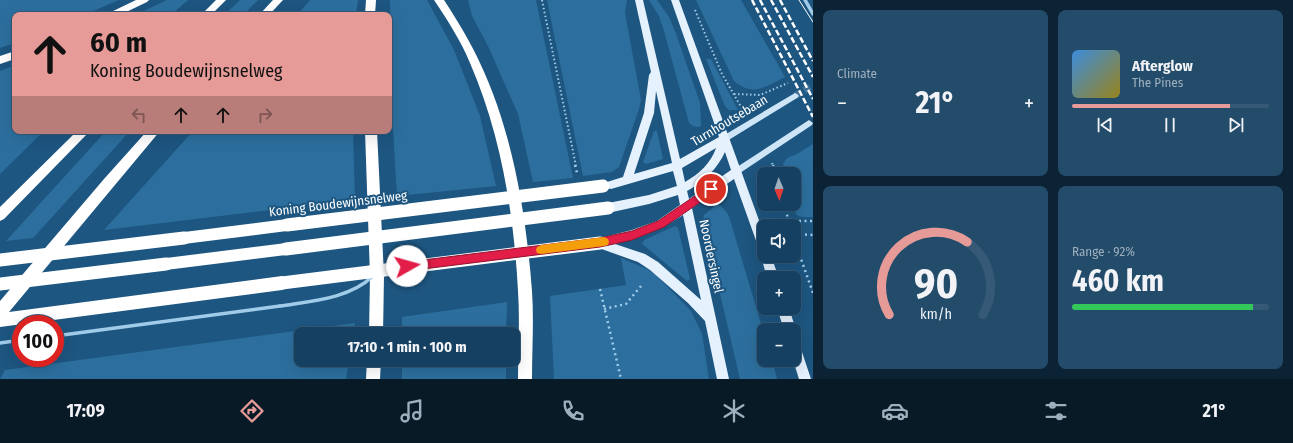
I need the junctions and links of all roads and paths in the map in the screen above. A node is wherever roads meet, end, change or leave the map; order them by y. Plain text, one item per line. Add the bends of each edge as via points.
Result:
1 (144, 0) edge
2 (221, 0) edge
3 (278, 0) edge
4 (372, 0) edge
5 (439, 0) edge
6 (446, 0) edge
7 (542, 0) edge
8 (639, 0) edge
9 (675, 0) edge
10 (805, 0) edge
11 (694, 7) dead end
12 (118, 12) edge
13 (209, 12) edge
14 (267, 12) edge
15 (370, 12) edge
16 (813, 14) edge
17 (460, 35) junction
18 (12, 56) edge
19 (0, 60) edge
20 (653, 67) junction
21 (788, 83) dead end
22 (795, 96) tunnel mouth
23 (809, 123) dead end
24 (81, 134) edge
25 (151, 134) edge
26 (371, 134) edge
27 (724, 139) junction
28 (771, 160) dead end
29 (677, 166) junction
30 (774, 167) edge
31 (736, 171) junction
32 (578, 177) dead end
33 (627, 181) junction
34 (607, 185) joint
35 (682, 188) junction
36 (686, 207) junction
37 (608, 208) joint
38 (0, 215) edge
39 (801, 221) edge
40 (813, 221) edge
41 (757, 230) edge
42 (801, 234) edge
43 (813, 235) edge
44 (600, 243) junction
45 (801, 259) edge
46 (0, 260) edge
47 (377, 270) junction
48 (0, 284) edge
49 (641, 286) dead end
50 (600, 289) dead end
51 (813, 293) edge
52 (604, 309) junction
53 (0, 312) edge
54 (0, 320) edge
55 (711, 320) junction
56 (376, 327) edge
57 (64, 335) edge
58 (12, 341) edge
59 (0, 343) edge
60 (801, 366) edge
61 (374, 367) edge
62 (373, 379) edge
63 (525, 379) edge
64 (621, 379) edge
65 (723, 379) edge
66 (805, 379) edge

1 - 12 highway
2 - 13 highway
3 - 14 highway
4 - 15 highway
5 - 17 highway
6 - 17 highway
7 - 32 path
8 - 20 main road, Noordersingel
9 - 27 main road
10 - 16 street
11 - 21 path via 733,94 760,95
17 - 63 highway via 493,108 509,174 524,280
18 - 19 highway
20 - 29 main road, Noordersingel
20 - 33 main road via 650,113
22 - 27 main road, Turnhoutsebaan
23 - 31 main road
24 - 38 highway
25 - 53 highway
26 - 56 highway via 377,276
27 - 29 main road, Turnhoutsebaan
27 - 31 main road
27 - 35 main road via 712,166 705,174
28 - 30 path
29 - 33 main road, Koning Boudewijnsnelweg
29 - 35 main road, Noordersingel
31 - 36 main road
31 - 41 main road
33 - 34 main road, Koning Boudewijnsnelweg
34 - 46 highway, Koning Boudewijnsnelweg, bridge
35 - 36 main road, Noordersingel
35 - 37 main road via 647,200
36 - 44 main road via 661,224
36 - 55 main road, Noordersingel
37 - 48 highway, bridge
39 - 40 path
42 - 43 path
44 - 47 highway, bridge
44 - 55 main road via 636,256 654,266 692,299
45 - 51 path
47 - 54 highway, bridge
47 - 57 lane, bridge via 368,282 327,298
49 - 52 path via 626,304
50 - 52 path
52 - 64 path
55 - 65 main road, Noordersingel
58 - 59 lane
60 - 66 main road
61 - 62 highway

